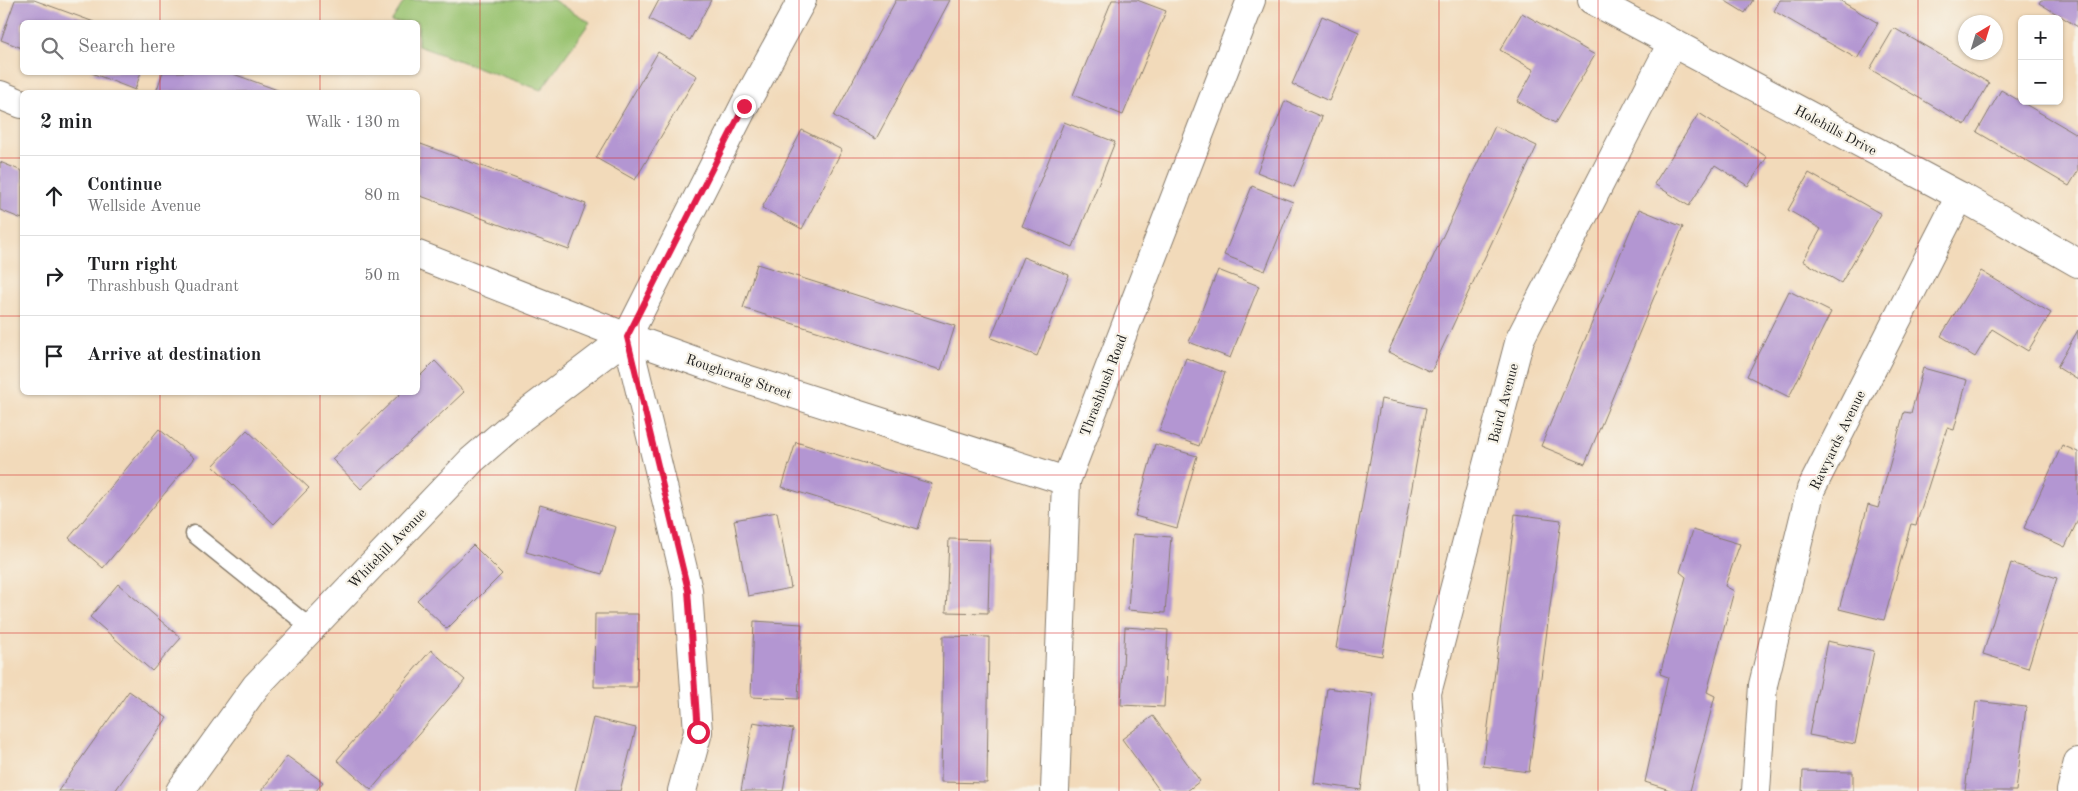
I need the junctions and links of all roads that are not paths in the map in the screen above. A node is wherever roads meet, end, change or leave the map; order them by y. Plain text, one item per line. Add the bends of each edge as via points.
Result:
1 (802, 0) edge
2 (1251, 0) edge
3 (1592, 0) edge
4 (1672, 43) junction
5 (0, 95) edge
6 (20, 103) edge
7 (1960, 196) junction
8 (420, 256) edge
9 (2078, 263) edge
10 (627, 337) junction
11 (1066, 482) junction
12 (194, 534) dead end
13 (311, 628) junction
14 (2078, 762) edge
15 (180, 791) edge
16 (682, 791) edge
17 (1055, 791) edge
18 (1434, 791) edge
19 (1756, 791) edge
20 (2071, 791) edge

1 - 10 street via 744,106
2 - 11 street, Thrashbush Road
3 - 4 street, Holehills Drive
4 - 7 street, Holehills Drive
4 - 18 street, Baird Avenue via 1520,339 1427,693
5 - 6 street
7 - 9 street, Holehills Drive
7 - 19 street, Rawyards Avenue via 1811,488 1762,685
8 - 10 street, Roughcraig Street
10 - 11 street, Roughcraig Street via 737,376
10 - 13 street, Whitehill Avenue via 522,416 472,460
10 - 16 street via 688,590 698,732
11 - 17 street, Thrashbush Road
12 - 13 lane
13 - 15 street, Whitehill Avenue via 256,686
14 - 20 street

